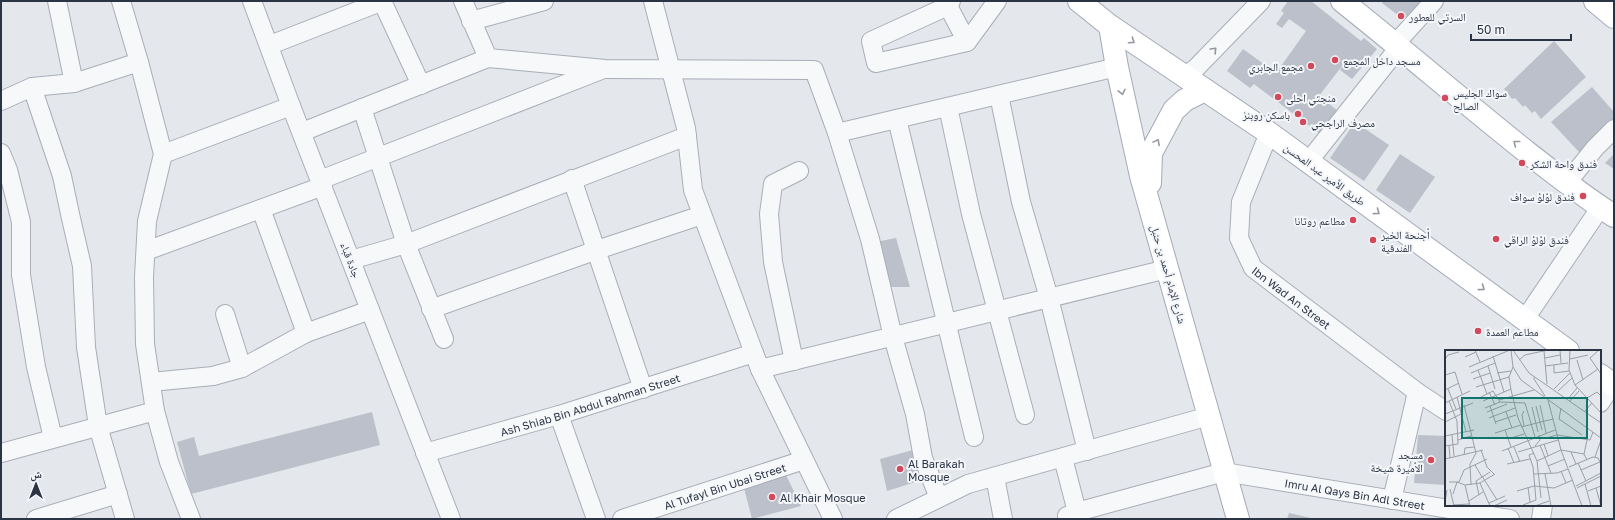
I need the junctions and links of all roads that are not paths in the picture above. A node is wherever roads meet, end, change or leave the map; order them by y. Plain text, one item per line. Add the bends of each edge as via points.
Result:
1 (57, 1) edge
2 (121, 1) edge
3 (252, 1) edge
4 (382, 1) edge
5 (463, 1) edge
6 (544, 1) edge
7 (653, 1) edge
8 (997, 1) edge
9 (1261, 1) edge
10 (1342, 1) edge
11 (1434, 1) edge
12 (1080, 2) edge
13 (949, 3) edge
14 (1361, 8) edge
15 (471, 21) junction
16 (1110, 26) junction
17 (967, 42) junction
18 (270, 45) junction
19 (1398, 45) junction
20 (488, 58) junction
21 (139, 62) junction
22 (1117, 67) junction
23 (606, 68) junction
24 (671, 69) junction
25 (1185, 76) junction
26 (74, 83) junction
27 (421, 85) junction
28 (32, 86) junction
29 (1205, 90) junction
30 (999, 95) junction
31 (1, 101) edge
32 (291, 106) junction
33 (948, 107) junction
34 (362, 108) junction
35 (897, 119) junction
36 (1614, 129) edge
37 (302, 132) junction
38 (837, 133) junction
39 (1269, 133) junction
40 (687, 136) junction
41 (1, 153) edge
42 (162, 154) junction
43 (378, 158) junction
44 (1308, 162) junction
45 (799, 171) dead end
46 (572, 179) junction
47 (322, 183) junction
48 (1567, 183) junction
49 (7, 192) edge
50 (1150, 208) junction
51 (261, 209) junction
52 (1607, 212) edge
53 (702, 215) junction
54 (406, 244) junction
55 (596, 250) junction
56 (146, 251) junction
57 (351, 260) junction
58 (1167, 269) junction
59 (1050, 298) junction
60 (432, 309) junction
61 (370, 310) junction
62 (998, 311) junction
63 (224, 314) dead end
64 (1525, 319) junction
65 (945, 324) junction
66 (306, 334) junction
67 (893, 337) junction
68 (444, 339) dead end
69 (1567, 350) edge
70 (757, 361) junction
71 (794, 361) junction
72 (242, 368) junction
73 (1609, 381) edge
74 (151, 382) junction
75 (643, 389) junction
76 (1417, 392) junction
77 (1601, 401) edge
78 (155, 410) junction
79 (1445, 411) edge
80 (559, 415) junction
81 (1025, 415) dead end
82 (1209, 416) junction
83 (98, 426) junction
84 (974, 437) dead end
85 (53, 438) junction
86 (1088, 451) junction
87 (1, 453) edge
88 (425, 453) junction
89 (1063, 458) junction
90 (804, 460) junction
91 (1224, 472) junction
92 (995, 477) junction
93 (118, 494) junction
94 (939, 498) junction
95 (1392, 500) junction
96 (1543, 506) edge
97 (1072, 515) edge
98 (36, 519) edge
99 (125, 519) edge
100 (191, 519) edge
101 (451, 519) edge
102 (596, 519) edge
103 (622, 519) edge
104 (833, 519) edge
105 (896, 519) edge
106 (1003, 519) edge
107 (1238, 519) edge
108 (1510, 519) edge
109 (1541, 519) edge

1 - 26 street
2 - 21 street
3 - 18 street, جادة قباء
4 - 18 street
4 - 27 street
5 - 15 street
6 - 15 street
7 - 24 street
8 - 17 street
25 -> 9 street via 1196,68
10 - 14 main road
11 - 19 street
12 - 16 main road, طريق الأمير عبد المحسن
13 - 17 street
13 - 17 street via 871,41 876,63
14 - 19 main road
15 - 20 street
16 - 22 main road, شارع الإمام أحمد بن حنبل
16 -> 25 main road, طريق الأمير عبد المحسن
18 - 32 street, جادة قباء
19 - 44 street
48 -> 19 main road
20 - 23 street
20 - 27 street
21 - 26 street
21 - 42 street
22 - 30 street
22 -> 50 main road, شارع الإمام أحمد بن حنبل
23 - 24 street
23 - 43 street
24 - 38 street via 814,70
24 - 40 street
25 - 29 main road, طريق الأمير عبد المحسن
26 - 28 street
27 - 34 street
28 - 31 street
28 - 83 street via 62,176 82,266 86,347
29 - 39 main road, طريق الأمير عبد المحسن
50 -> 29 main road via 1151,153 1174,110 1185,100
30 - 33 street
30 - 59 street via 1021,202
32 - 37 street, جادة قباء
32 - 42 street
33 - 35 street
33 - 62 street via 971,214
34 - 37 street
34 - 43 street
35 - 38 street
35 - 65 street
36 - 48 street
37 - 47 street, جادة قباء
38 - 67 street via 870,239
39 - 44 main road, طريق الأمير عبد المحسن
39 - 76 street, Ibn Wad An Street via 1241,202 1238,238 1253,268
40 - 46 street
40 - 53 street via 693,190
41 - 49 street via 8,170
42 - 56 street via 147,221
43 - 47 street
43 - 54 street
44 -> 64 main road, طريق الأمير عبد المحسن
45 - 71 street via 773,184 769,214 773,262
46 - 54 street
46 - 55 street
47 - 51 street
47 - 57 street, جادة قباء
48 - 52 main road
49 - 85 street via 21,222 21,275 36,367
50 - 58 main road, شارع الإمام أحمد بن حنبل
51 - 56 street
51 - 66 street
52 - 64 street
53 - 55 street
53 - 70 street
54 - 57 street
54 - 60 street
55 - 60 street
55 - 75 street
56 - 74 street via 145,344
57 - 61 street, جادة قباء
58 - 59 street, Ash Shiab Bin Abdul Rahman Street
58 - 82 main road, شارع الإمام أحمد بن حنبل
59 - 62 street, Ash Shiab Bin Abdul Rahman Street
59 - 86 street
60 - 68 street
61 - 66 street
61 - 88 street, جادة قباء
62 - 65 street, Ash Shiab Bin Abdul Rahman Street
62 - 81 street
63 - 72 street
64 - 69 main road, طريق الأمير عبد المحسن
65 - 67 street, Ash Shiab Bin Abdul Rahman Street
65 - 84 street
66 - 72 street
67 - 71 street, Ash Shiab Bin Abdul Rahman Street
67 - 94 street via 915,414 923,458
70 - 71 street, Ash Shiab Bin Abdul Rahman Street
70 - 75 street, Ash Shiab Bin Abdul Rahman Street
70 - 90 street
72 - 74 street via 213,376
73 - 77 street
74 - 78 street
75 - 80 street, Ash Shiab Bin Abdul Rahman Street
76 - 79 street, Ibn Wad An Street
76 - 95 street
78 - 83 street
78 - 100 street via 169,462
80 - 88 street, Ash Shiab Bin Abdul Rahman Street
80 - 102 street
82 - 86 street
82 - 91 main road, شارع الإمام أحمد بن حنبل
83 - 85 street
83 - 93 street
85 - 87 street
86 - 89 street
88 - 101 street, جادة قباء
89 - 92 street
89 - 97 street
90 - 103 street, Al Tufayl Bin Ubai Street
90 - 104 street
91 - 95 street, Imru Al Qays Bin Adl Street
91 - 97 street
91 - 107 main road, شارع الإمام أحمد بن حنبل
92 - 94 street via 968,484
92 - 106 street
93 - 98 street
93 - 99 street
94 - 105 street
95 - 108 street, Imru Al Qays Bin Adl Street
96 - 109 street

